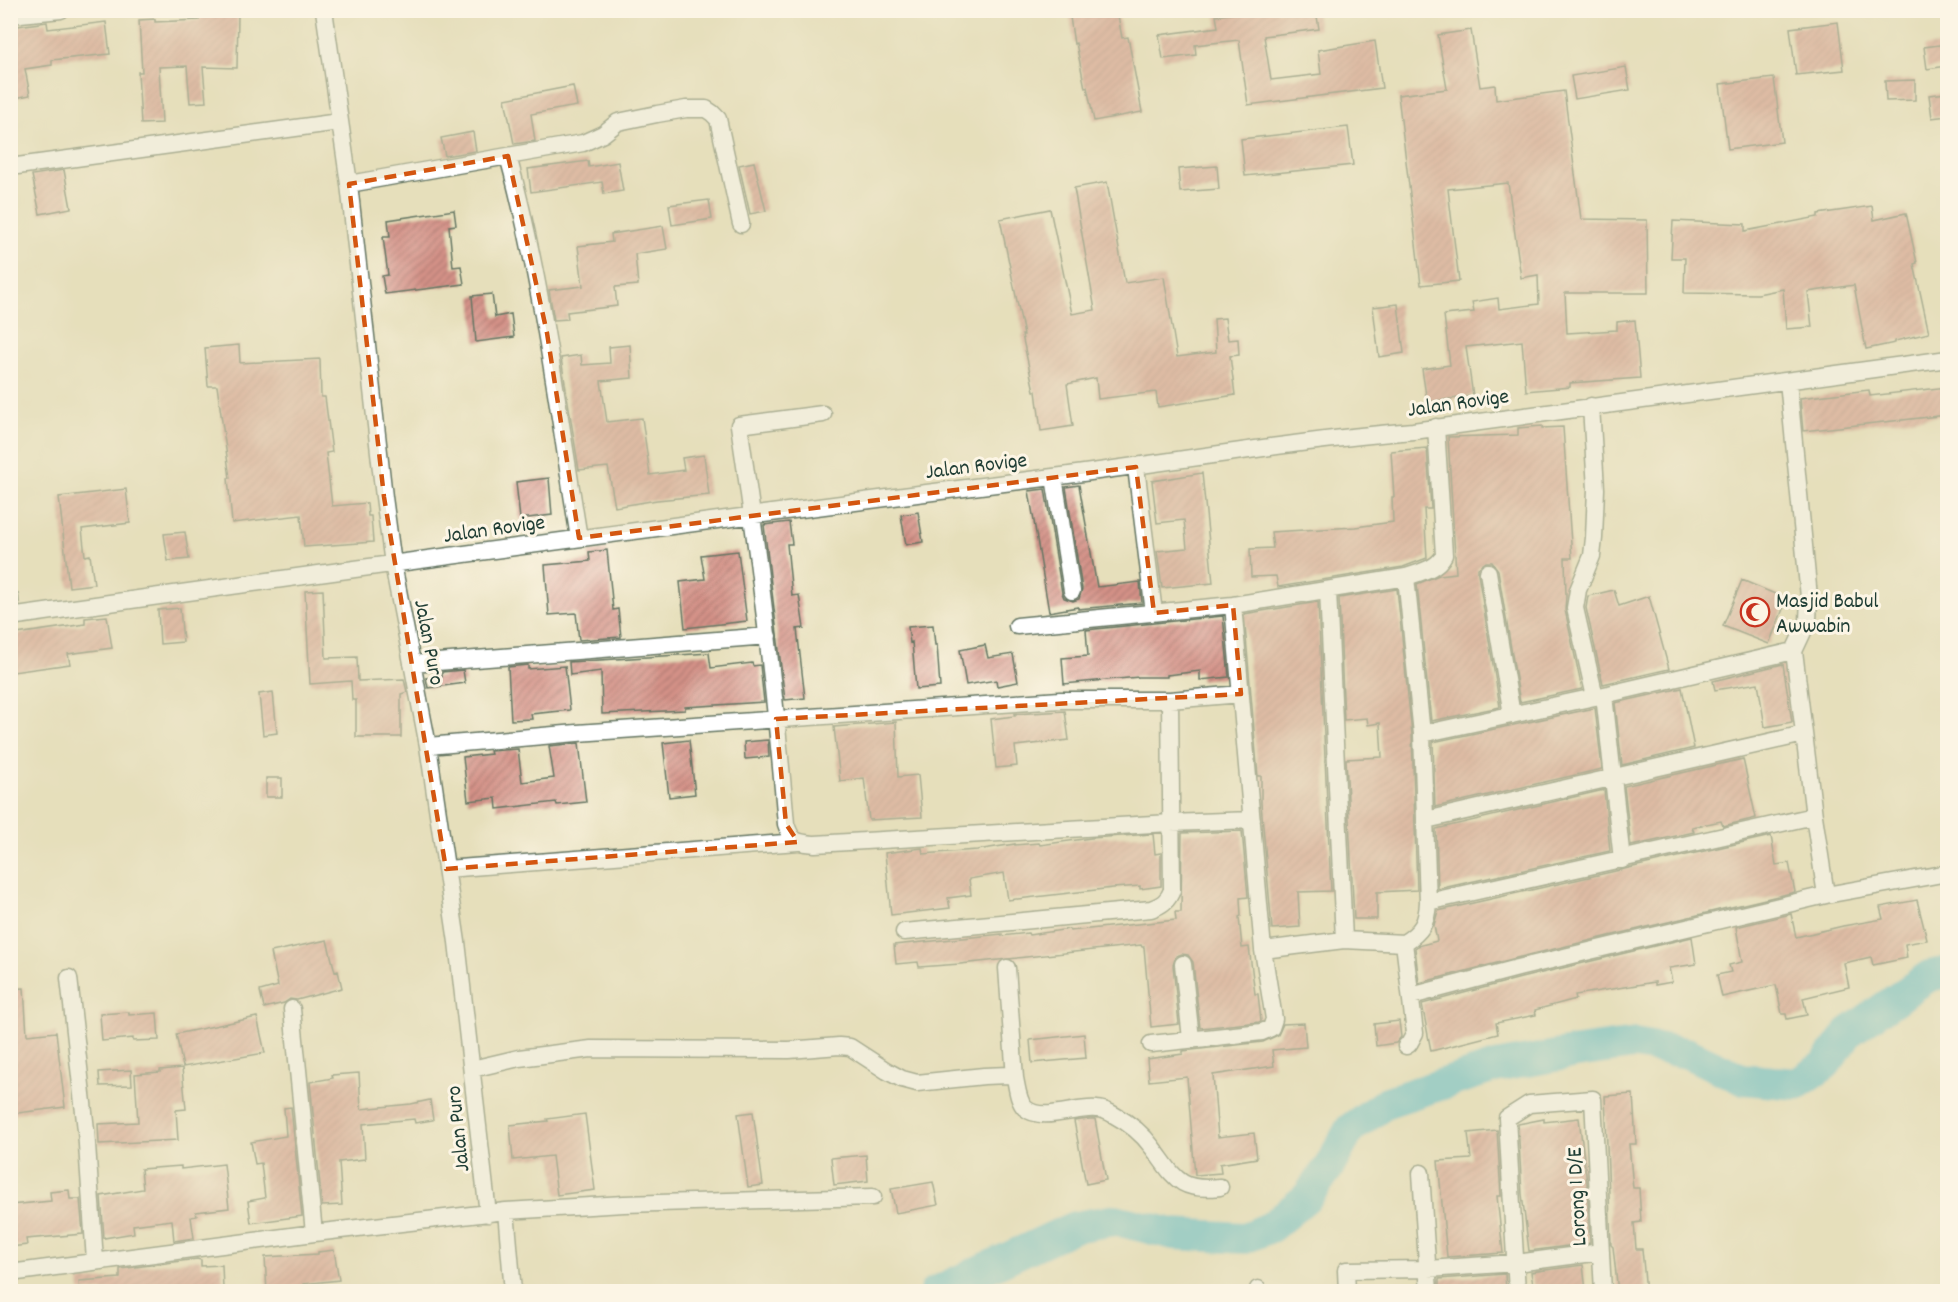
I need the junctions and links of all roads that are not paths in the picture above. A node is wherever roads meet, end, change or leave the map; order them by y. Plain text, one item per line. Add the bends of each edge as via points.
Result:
1 (61, 10) edge
2 (324, 10) edge
3 (10, 15) edge
4 (339, 122) junction
5 (508, 156) junction
6 (10, 167) edge
7 (349, 184) junction
8 (741, 224) dead end
9 (1947, 359) edge
10 (1788, 381) junction
11 (1591, 406) junction
12 (823, 414) dead end
13 (1436, 427) junction
14 (1136, 467) junction
15 (1054, 477) junction
16 (753, 514) junction
17 (579, 538) junction
18 (393, 564) junction
19 (1488, 572) dead end
20 (1406, 577) junction
21 (1328, 590) junction
22 (1072, 591) dead end
23 (10, 597) edge
24 (1233, 605) junction
25 (1154, 613) junction
26 (11, 617) edge
27 (1017, 626) dead end
28 (768, 636) junction
29 (1794, 651) junction
30 (412, 664) junction
31 (1241, 694) junction
32 (1600, 696) junction
33 (1170, 700) junction
34 (1512, 715) junction
35 (777, 719) junction
36 (1422, 734) junction
37 (1804, 734) junction
38 (428, 747) junction
39 (1612, 778) junction
40 (1814, 816) junction
41 (1252, 820) junction
42 (1426, 820) junction
43 (1170, 823) junction
44 (798, 842) junction
45 (1622, 860) junction
46 (446, 869) junction
47 (1947, 873) edge
48 (1826, 895) junction
49 (1428, 902) junction
50 (904, 932) dead end
51 (1344, 940) junction
52 (1404, 943) junction
53 (1263, 950) junction
54 (1183, 964) dead end
55 (1007, 968) dead end
56 (69, 978) dead end
57 (1411, 996) junction
58 (292, 1009) dead end
59 (1191, 1039) junction
60 (1151, 1044) dead end
61 (1406, 1046) dead end
62 (472, 1069) junction
63 (1015, 1078) junction
64 (1421, 1173) dead end
65 (1221, 1187) dead end
66 (873, 1197) dead end
67 (506, 1211) junction
68 (488, 1214) junction
69 (314, 1233) junction
70 (1601, 1252) junction
71 (95, 1261) junction
72 (1516, 1263) junction
73 (1428, 1269) junction
74 (10, 1273) edge
75 (513, 1292) edge
76 (1347, 1292) edge
77 (1429, 1292) edge
78 (1517, 1292) edge
79 (1603, 1292) edge

1 - 3 street
2 - 4 street, Jalan Puro
4 - 6 street
4 - 7 street, Jalan Puro
5 - 7 street
5 - 8 street via 583,143 618,122 706,109 718,119
5 - 17 street via 547,333
7 - 18 street, Jalan Puro
9 - 10 street, Jalan Rovige
10 - 11 street, Jalan Rovige
10 - 29 street via 1809,597 1808,621
11 - 13 street, Jalan Rovige
11 - 32 street via 1596,489 1594,538 1575,608
12 - 16 street via 739,425
13 - 14 street, Jalan Rovige via 1345,436
13 - 20 street via 1444,555 1430,568
14 - 15 street, Jalan Rovige
14 - 25 street
15 - 16 street, Jalan Rovige
15 - 22 street
16 - 17 street, Jalan Rovige
16 - 28 street
17 - 18 street, Jalan Rovige
18 - 26 street, Jalan Rovige
18 - 30 street, Jalan Puro
19 - 34 street
20 - 21 street
20 - 36 street
21 - 24 street
21 - 51 street
23 - 26 street
24 - 25 street
24 - 31 street
25 - 27 street
28 - 30 street
28 - 35 street
29 - 32 street
29 - 37 street
30 - 38 street, Jalan Puro
31 - 33 street
31 - 41 street
32 - 34 street
32 - 39 street
33 - 35 street via 1060,700
33 - 43 street
34 - 36 street
35 - 38 street via 577,732
35 - 44 street via 786,824 790,836
36 - 42 street
37 - 39 street
37 - 40 street
38 - 46 street, Jalan Puro
39 - 42 street
39 - 45 street
40 - 45 street
40 - 48 street
41 - 43 street
41 - 53 street
42 - 49 street
43 - 44 street
43 - 50 street via 1172,890 1163,904 1151,909
44 - 46 street
45 - 49 street
46 - 62 street, Jalan Puro
47 - 48 street
48 - 57 street
49 - 52 street via 1423,928
51 - 52 street
51 - 53 street
52 - 57 street
53 - 59 street via 1273,1007 1271,1028
54 - 59 street
55 - 63 street
56 - 71 street via 86,1130
57 - 61 street via 1415,1033
58 - 69 street
59 - 60 street
62 - 63 street via 519,1058 591,1049 789,1050 839,1046 850,1047 887,1071 917,1083 984,1076
62 - 68 street, Jalan Puro
63 - 65 street via 1025,1108 1052,1114 1096,1108 1110,1113 1129,1123 1151,1145 1173,1177 1203,1190
64 - 73 street
66 - 67 street
67 - 68 street
67 - 75 street
68 - 69 street
69 - 71 street
70 - 72 street
70 - 72 street, Lorong 1 D/E via 1593,1100 1529,1104 1506,1118
70 - 79 street, Lorong 1 D/E
71 - 74 street
72 - 73 street
72 - 78 street
73 - 76 street via 1346,1270
73 - 77 street

